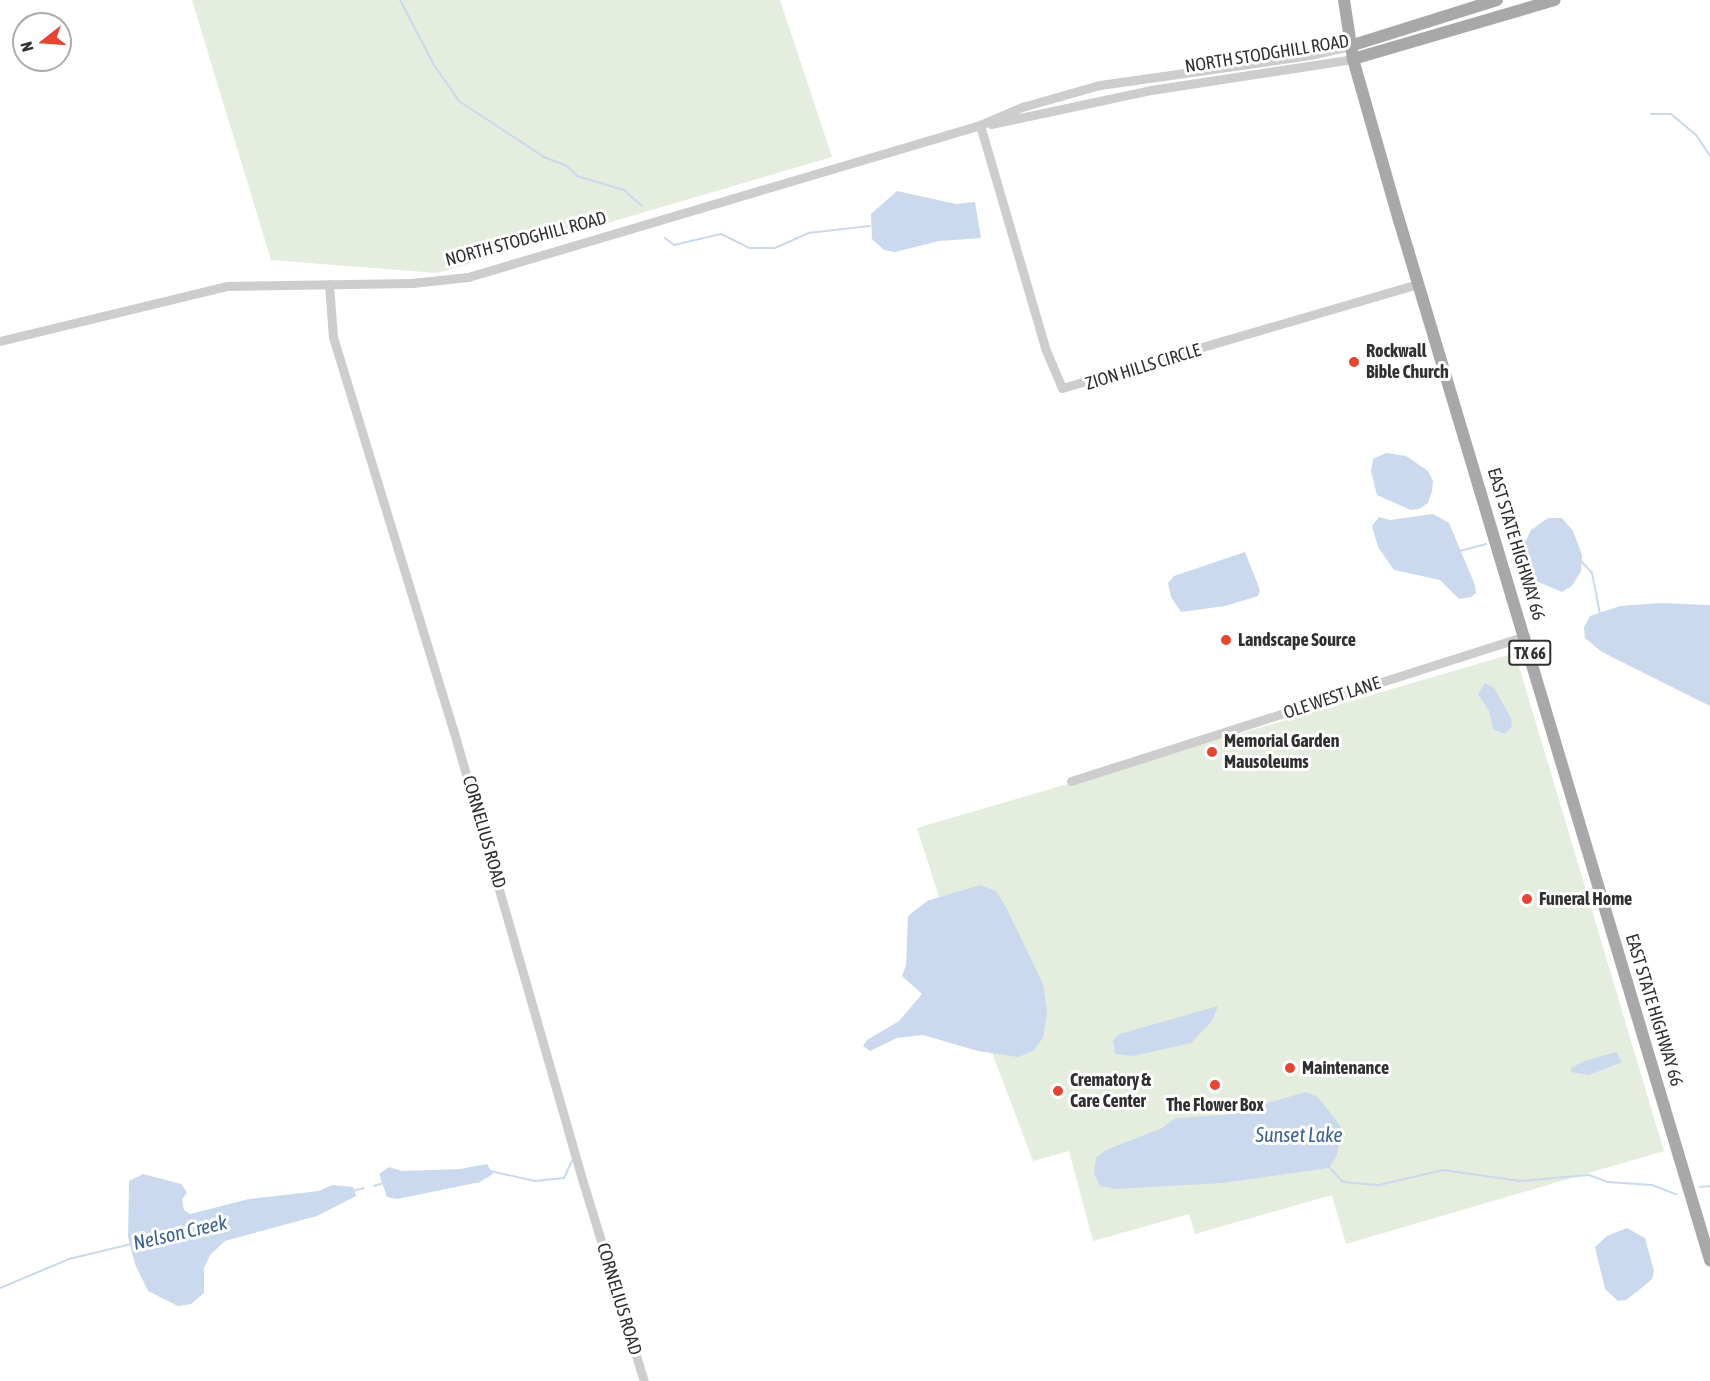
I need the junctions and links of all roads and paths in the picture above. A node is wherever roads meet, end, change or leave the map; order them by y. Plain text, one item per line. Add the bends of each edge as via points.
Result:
1 (1344, 0) edge
2 (1497, 0) edge
3 (1555, 0) edge
4 (1350, 46) junction
5 (1353, 59) junction
6 (980, 125) junction
7 (329, 284) junction
8 (1418, 284) junction
9 (0, 341) edge
10 (1525, 636) junction
11 (1071, 781) dead end
12 (1710, 1260) edge
13 (644, 1381) edge

1 - 4 main road, TX 66
2 - 4 main road, NORTH STODGHILL ROAD
3 - 5 main road, NORTH STODGHILL ROAD
4 - 5 main road, EAST STATE HIGHWAY 66 / TX 66
4 - 6 street, NORTH STODGHILL ROAD via 1266,62 1122,80 1022,107
5 - 6 street, NORTH STODGHILL ROAD via 1151,90 1033,118
5 - 8 main road, EAST STATE HIGHWAY 66 / TX 66
6 - 7 street, NORTH STODGHILL ROAD via 485,272 412,283
6 - 8 street, ZION HILLS CIRCLE via 1045,348 1062,388
7 - 9 street, NORTH STODGHILL ROAD via 227,286
7 - 13 street, CORNELIUS ROAD via 333,337 453,729
8 - 10 main road, EAST STATE HIGHWAY 66 / TX 66
10 - 11 street, OLE WEST LANE
10 - 12 main road, EAST STATE HIGHWAY 66 / TX 66

